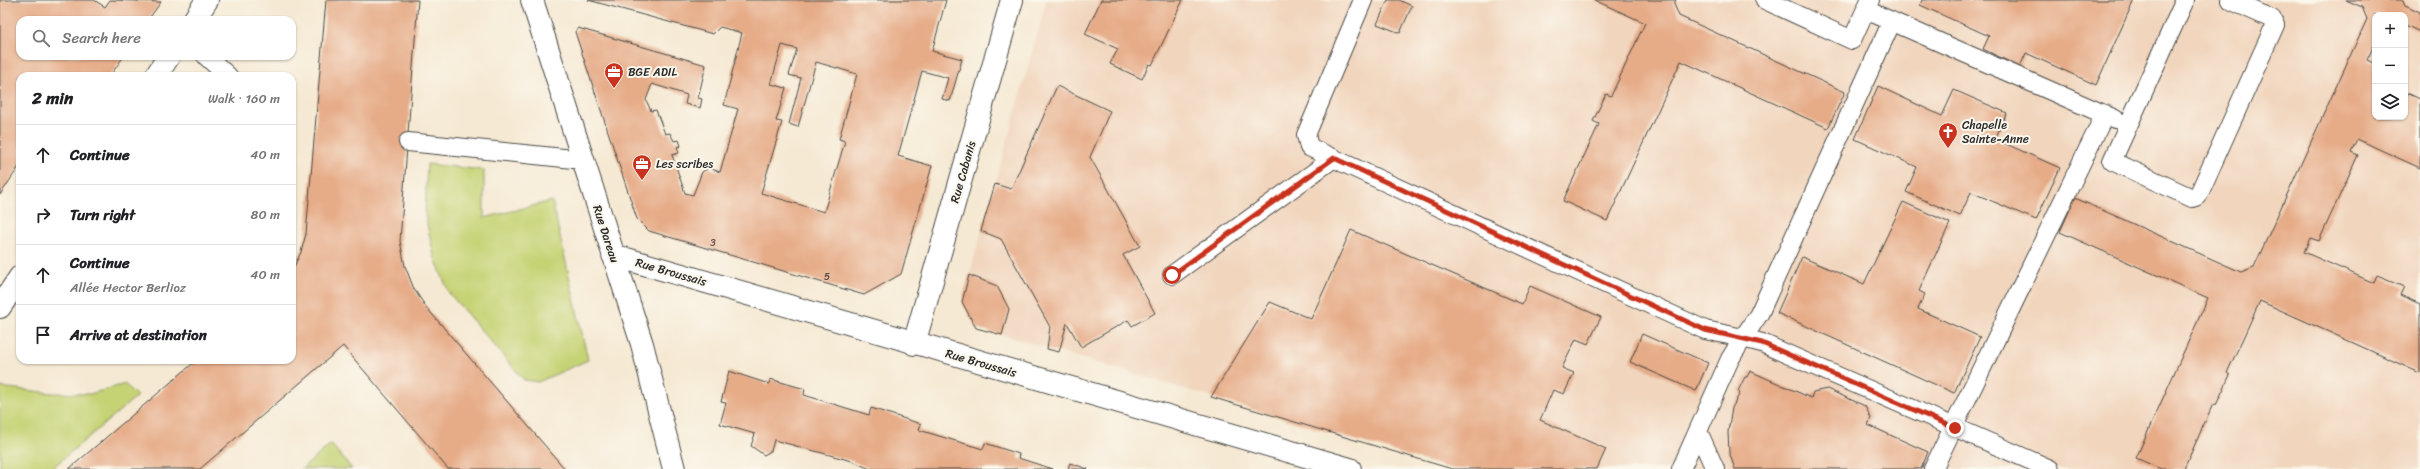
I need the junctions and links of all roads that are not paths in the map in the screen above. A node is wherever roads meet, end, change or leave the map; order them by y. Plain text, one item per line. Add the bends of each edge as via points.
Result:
1 (207, 0) edge
2 (532, 0) edge
3 (1012, 0) edge
4 (1362, 0) edge
5 (1765, 0) edge
6 (2185, 0) edge
7 (2230, 0) edge
8 (1868, 5) edge
9 (197, 16) edge
10 (1892, 21) junction
11 (166, 60) edge
12 (210, 60) edge
13 (159, 72) edge
14 (224, 72) edge
15 (2105, 114) junction
16 (2128, 125) junction
17 (408, 142) dead end
18 (1334, 158) junction
19 (583, 160) junction
20 (613, 255) junction
21 (1172, 275) dead end
22 (16, 283) edge
23 (0, 307) edge
24 (1743, 338) junction
25 (914, 344) junction
26 (1955, 428) junction
27 (1698, 431) junction
28 (674, 469) edge
29 (1350, 469) edge
30 (1681, 469) edge
31 (1715, 469) edge
32 (1933, 469) edge
33 (2050, 469) edge

1 - 9 street
2 - 19 street, Rue Dareau
3 - 25 street, Rue Cabanis
4 - 18 lane via 1306,135 1309,147
5 - 8 lane via 1852,40
6 - 16 lane
7 - 16 lane via 2272,19 2275,25 2198,196 2192,198 2112,161
8 - 10 lane
10 - 15 lane
10 - 24 lane via 1759,314
11 - 13 street
12 - 14 lane
15 - 16 lane
15 - 26 lane
17 - 19 lane
18 - 21 lane
18 - 24 lane via 1705,330
19 - 20 street, Rue Dareau
20 - 25 street, Rue Broussais
20 - 28 street, Rue Dareau via 642,344
22 - 23 street
24 - 26 lane via 1762,343
24 - 27 lane via 1730,360
25 - 29 street, Rue Broussais
26 - 32 lane
26 - 33 lane
27 - 30 lane
27 - 31 lane

